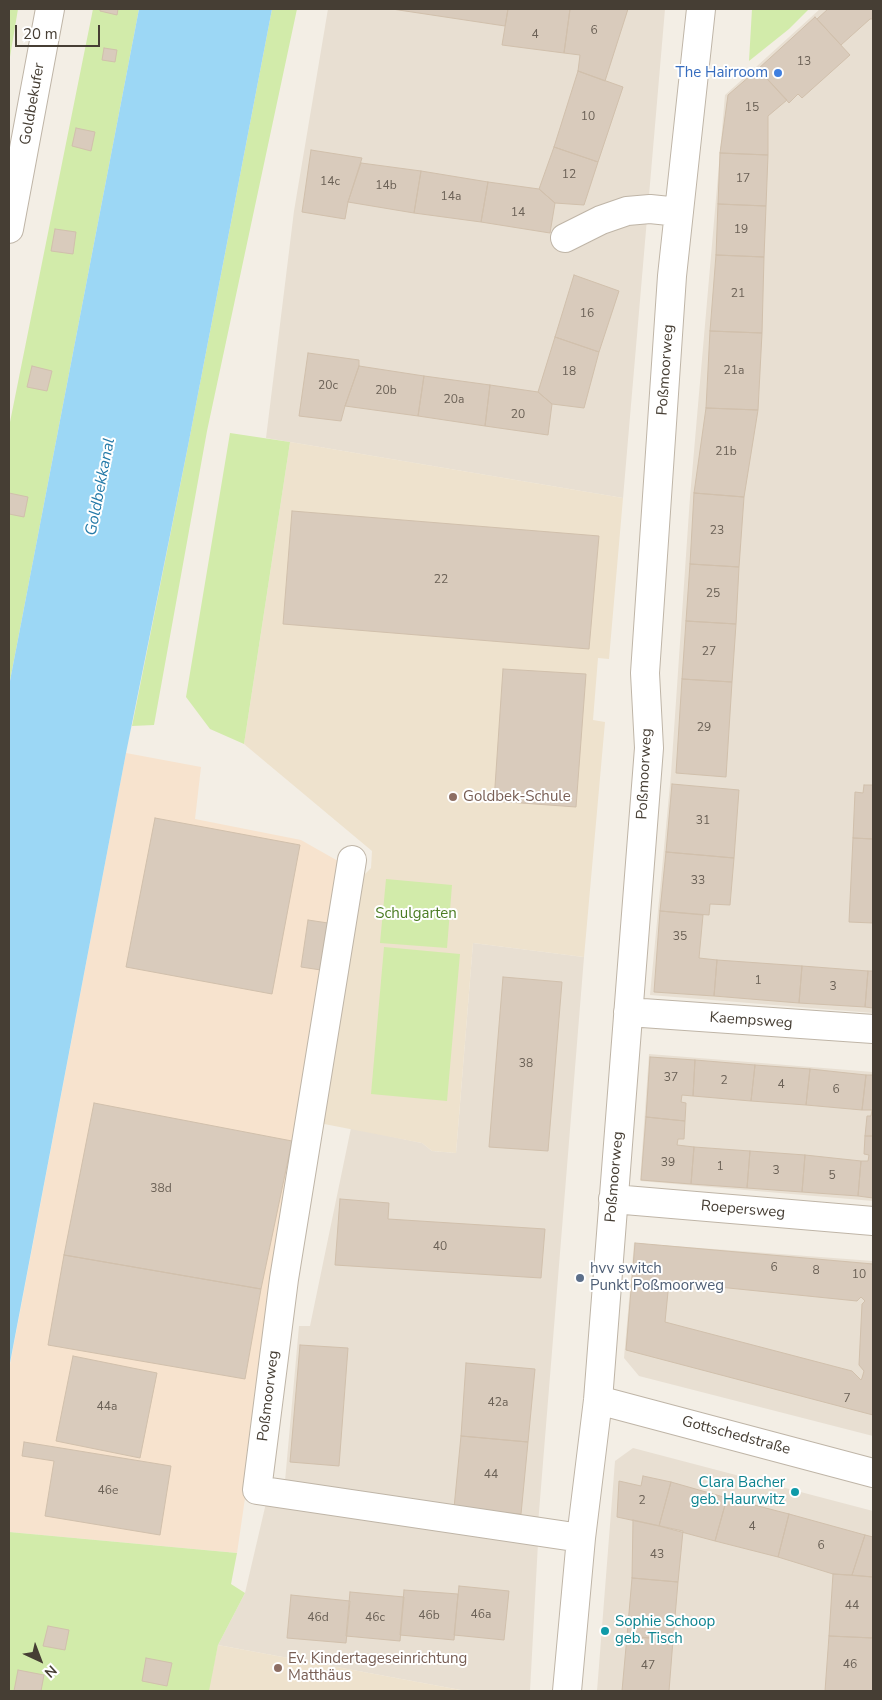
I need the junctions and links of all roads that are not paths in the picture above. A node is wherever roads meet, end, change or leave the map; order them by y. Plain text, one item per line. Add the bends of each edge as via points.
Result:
1 (50, 9) edge
2 (702, 9) edge
3 (16, 154) edge
4 (679, 212) junction
5 (9, 229) edge
6 (565, 238) dead end
7 (352, 860) dead end
8 (628, 1012) junction
9 (873, 1029) edge
10 (613, 1199) junction
11 (873, 1221) edge
12 (598, 1400) junction
13 (873, 1473) edge
14 (581, 1538) junction
15 (567, 1691) edge

1 - 3 street, Goldbekufer
2 - 4 street, Poßmoorweg
3 - 5 street, Goldbekufer
4 - 6 street via 627,211
4 - 8 street, Poßmoorweg via 646,673 649,748
7 - 14 street, Poßmoorweg via 284,1279 257,1490
8 - 9 street, Kaempsweg
8 - 10 street, Poßmoorweg
10 - 11 street, Roepersweg
10 - 12 street, Poßmoorweg
12 - 13 street, Gottschedstraße
12 - 14 street, Poßmoorweg
14 - 15 street, Poßmoorweg

